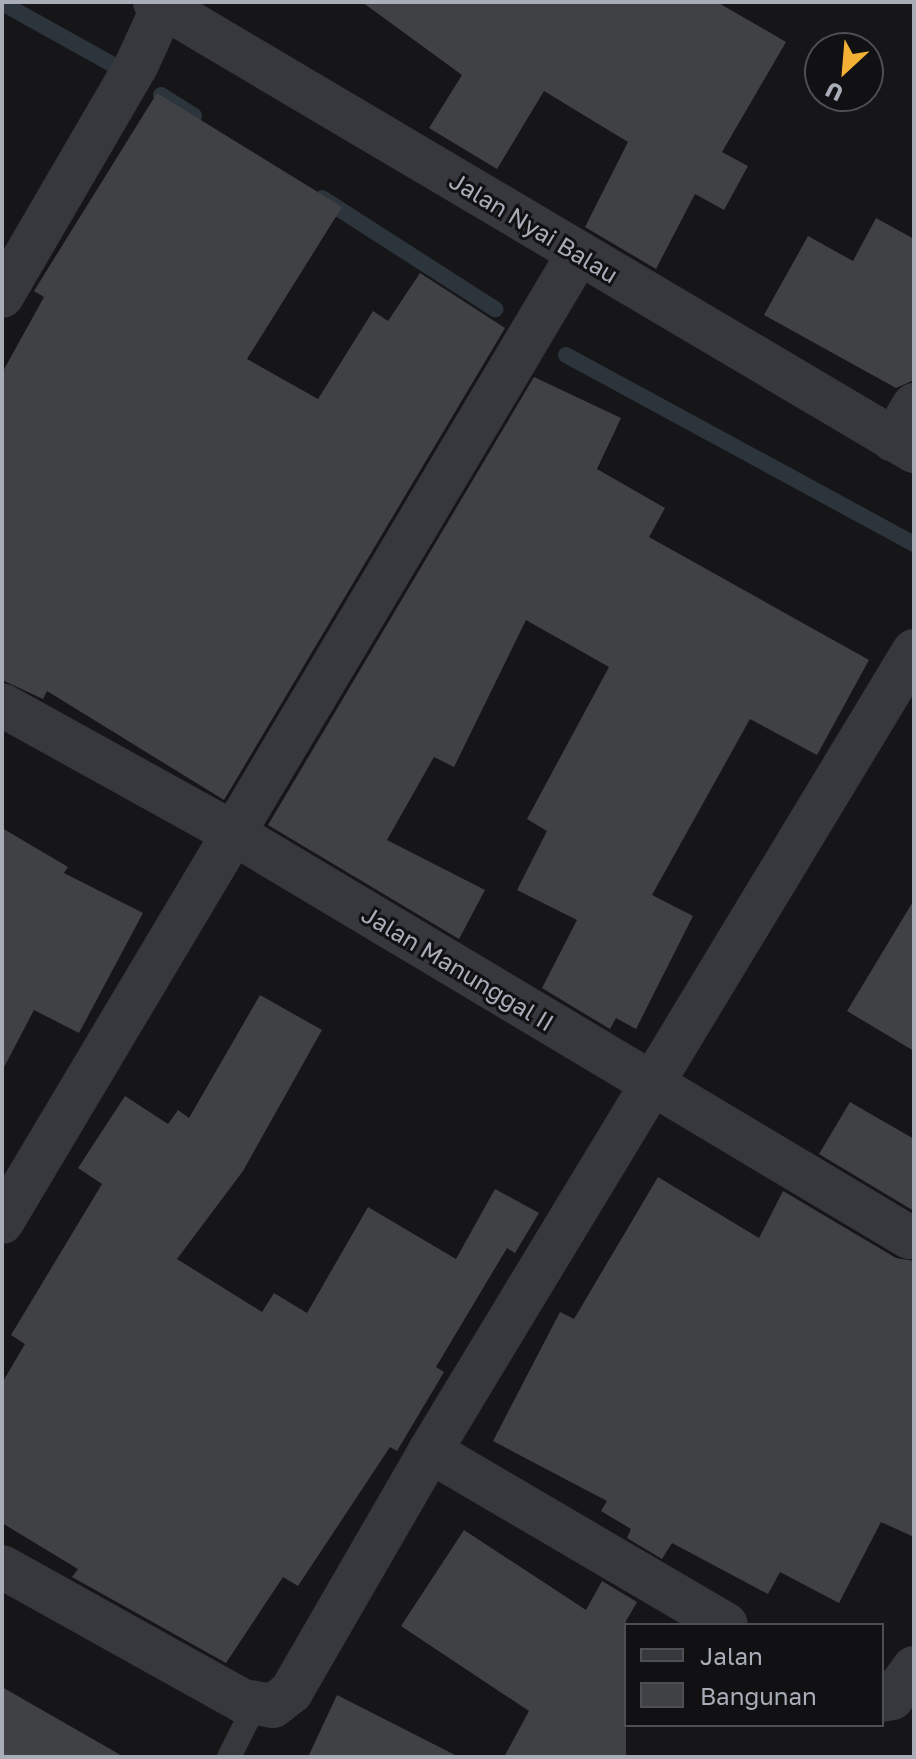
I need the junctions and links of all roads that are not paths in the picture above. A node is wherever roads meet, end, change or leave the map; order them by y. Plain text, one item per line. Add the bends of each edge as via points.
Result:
1 (151, 27) edge
2 (559, 286) junction
3 (2, 296) edge
4 (907, 432) edge
5 (914, 651) edge
6 (2, 705) edge
7 (233, 833) junction
8 (651, 1084) junction
9 (2, 1222) edge
10 (909, 1237) dead end
11 (430, 1451) junction
12 (2, 1567) edge
13 (723, 1623) edge
14 (914, 1668) edge
15 (884, 1700) edge
16 (256, 1703) junction
17 (229, 1757) edge

1 - 2 street, Jalan Nyai Balau
1 - 3 street
2 - 4 street, Jalan Nyai Balau
2 - 7 street
5 - 8 street
6 - 7 street, Jalan Manunggal II
7 - 8 street, Jalan Manunggal II
7 - 9 street
8 - 10 street, Jalan Manunggal II
8 - 11 street
11 - 13 street
11 - 16 street via 291,1692 273,1706
12 - 16 street via 243,1701
14 - 15 street via 892,1698
16 - 17 lane

